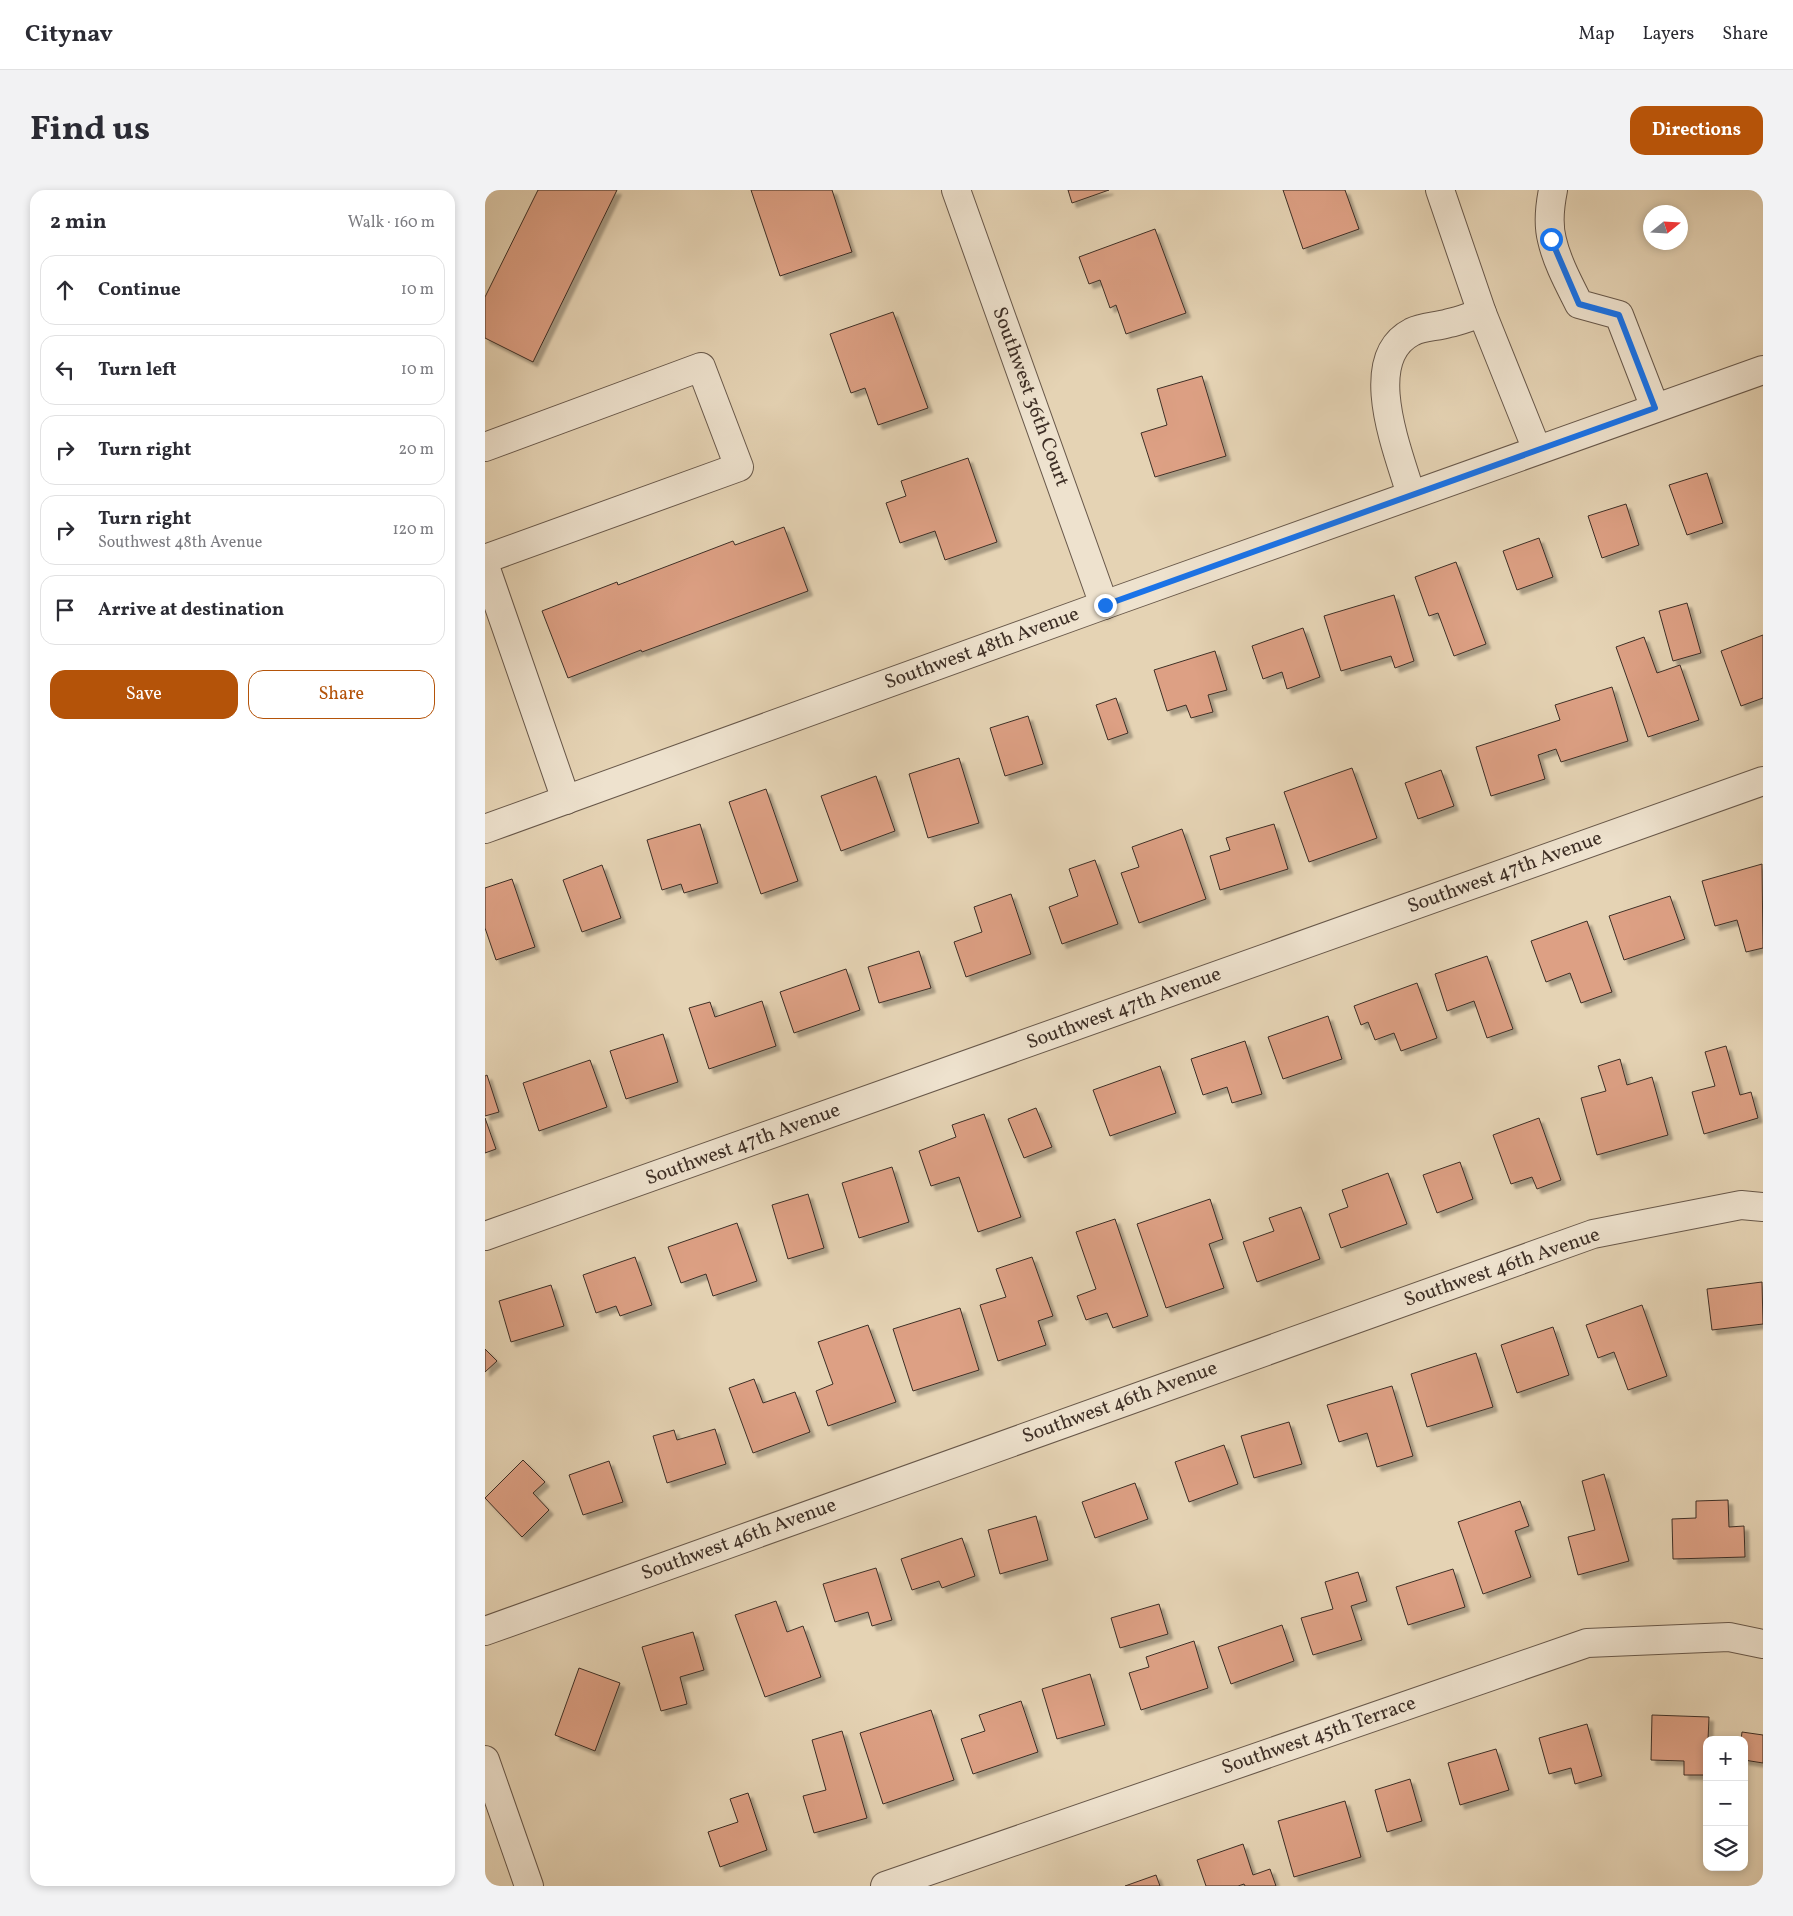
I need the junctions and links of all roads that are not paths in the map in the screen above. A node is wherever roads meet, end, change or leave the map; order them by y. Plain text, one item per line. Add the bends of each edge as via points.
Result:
1 (956, 190) edge
2 (1440, 190) edge
3 (1553, 190) edge
4 (1482, 313) junction
5 (1763, 370) edge
6 (1655, 408) junction
7 (485, 447) edge
8 (1537, 450) junction
9 (1411, 495) junction
10 (485, 559) edge
11 (485, 566) edge
12 (1105, 605) junction
13 (1763, 781) edge
14 (566, 800) junction
15 (485, 829) edge
16 (1763, 1207) edge
17 (485, 1236) edge
18 (485, 1631) edge
19 (1763, 1644) edge
20 (485, 1760) edge
21 (529, 1886) edge
22 (885, 1886) edge

1 - 12 street, Southwest 36th Court
2 - 4 street
3 - 6 street via 1551,239 1579,304 1619,315
4 - 8 street
4 - 9 street via 1413,331 1401,338 1389,357 1384,397
5 - 6 street, Southwest 48th Avenue
6 - 8 street, Southwest 48th Avenue
7 - 10 street via 701,367 739,467
8 - 9 street, Southwest 48th Avenue
9 - 12 street, Southwest 48th Avenue
11 - 14 street
12 - 14 street, Southwest 48th Avenue
13 - 17 street, Southwest 47th Avenue
14 - 15 street, Southwest 48th Avenue
16 - 18 street, Southwest 46th Avenue via 1741,1205 1593,1234
19 - 22 street, Southwest 45th Terrace via 1729,1637 1587,1643
20 - 21 street

